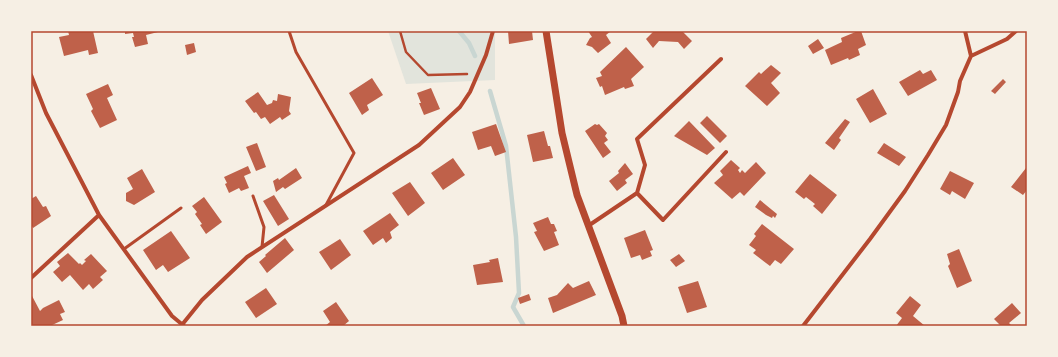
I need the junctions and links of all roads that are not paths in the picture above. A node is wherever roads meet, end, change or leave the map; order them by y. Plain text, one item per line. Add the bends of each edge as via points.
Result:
1 (289, 31) edge
2 (493, 31) edge
3 (546, 31) edge
4 (965, 31) edge
5 (1016, 31) edge
6 (971, 56) junction
7 (721, 59) dead end
8 (31, 75) edge
9 (726, 152) dead end
10 (636, 193) junction
11 (253, 196) dead end
12 (326, 204) junction
13 (181, 208) dead end
14 (99, 215) junction
15 (588, 226) junction
16 (262, 247) junction
17 (124, 250) junction
18 (31, 278) edge
19 (182, 326) edge
20 (624, 326) edge
21 (803, 326) edge

1 - 12 lane via 296,52 354,153
2 - 12 street via 470,92 460,107 419,145
3 - 15 street via 562,133 577,195
4 - 6 street
5 - 6 street via 1007,39
6 - 21 street via 946,125 932,149 896,203
7 - 10 street via 636,139 645,165
8 - 14 street via 46,113
9 - 10 street via 663,220
10 - 15 street
11 - 16 lane via 264,227
12 - 16 street
13 - 17 lane
14 - 17 street
14 - 18 street
15 - 20 street
16 - 19 street via 202,300
17 - 19 street

